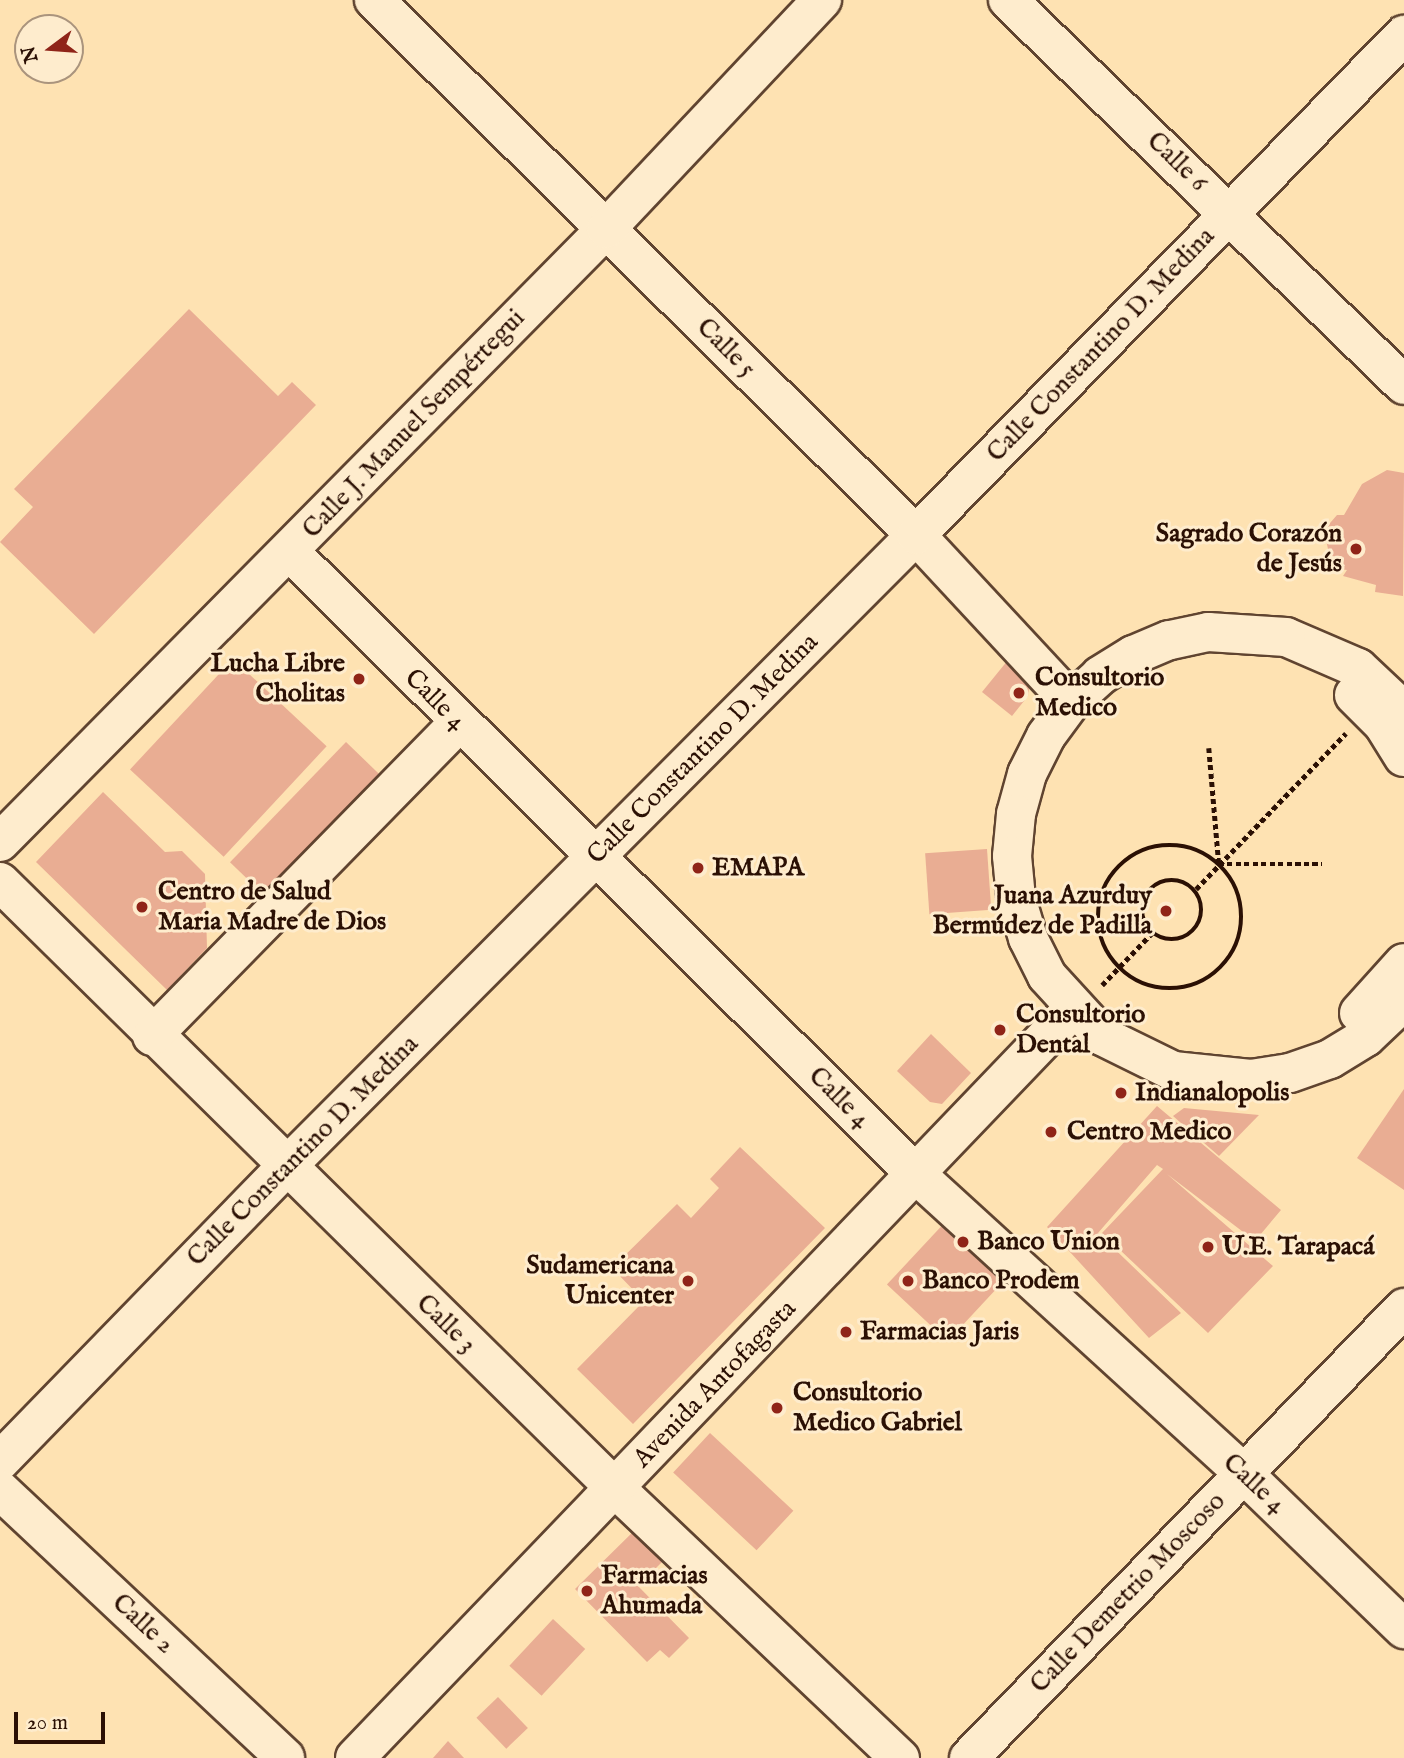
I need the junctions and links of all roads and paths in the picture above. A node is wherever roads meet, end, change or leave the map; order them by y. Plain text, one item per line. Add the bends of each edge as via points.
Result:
1 (374, 0) edge
2 (822, 0) edge
3 (1008, 0) edge
4 (1404, 35) edge
5 (1230, 214) junction
6 (606, 229) junction
7 (1404, 385) edge
8 (916, 535) junction
9 (290, 552) junction
10 (1399, 694) edge
11 (1071, 702) junction
12 (1355, 723) dead end
13 (458, 724) junction
14 (1209, 748) dead end
15 (1404, 757) edge
16 (0, 842) edge
17 (597, 857) junction
18 (1219, 864) junction
19 (1322, 864) dead end
20 (0, 882) edge
21 (1196, 889) junction
22 (1152, 933) junction
23 (1404, 963) edge
24 (1117, 970) junction
25 (1083, 1002) junction
26 (1402, 1009) edge
27 (152, 1036) junction
28 (286, 1167) junction
29 (917, 1175) junction
30 (1404, 1308) edge
31 (0, 1461) edge
32 (1244, 1474) junction
33 (615, 1488) junction
34 (0, 1490) edge
35 (1404, 1629) edge
36 (285, 1758) edge
37 (355, 1758) edge
38 (900, 1758) edge
39 (969, 1758) edge

1 - 6 street, Calle 5
2 - 6 street, Calle J. Manuel Sempértegui
3 - 5 street, Calle 6
4 - 5 street, Calle Constantino D. Medina
5 - 7 street, Calle 6
5 - 8 street, Calle Constantino D. Medina
6 - 8 street, Calle 5
6 - 9 street, Calle J. Manuel Sempértegui
8 - 11 street, Calle 5
8 - 17 street, Calle Constantino D. Medina
9 - 13 street, Calle 4
9 - 16 street, Calle J. Manuel Sempértegui
10 - 11 street via 1311,645 1247,631 1208,632 1133,655
11 - 25 street via 1045,736 1027,774 1016,814 1012,856 1016,898 1028,938 1047,976
12 - 18 path
13 - 17 street, Calle 4
13 - 27 street
14 - 18 path
15 - 23 street via 1374,715 1321,672 1249,651 1211,653 1168,663 1102,699 1076,727 1054,761 1041,795 1028,866 1043,936 1083,995 1116,1023 1183,1053 1256,1057 1293,1049 1358,1014
17 - 28 street, Calle Constantino D. Medina
17 - 29 street, Calle 4
18 - 19 path
18 - 21 path
18 - 24 path via 1208,855 1172,843 1139,851 1124,862 1105,888 1098,911 1101,933
18 - 24 path via 1237,888 1242,907 1242,928 1226,962 1203,980 1165,990 1137,983
20 - 27 street, Calle 3
21 - 22 path via 1203,914 1194,931 1169,940
21 - 22 path via 1171,880 1147,893 1142,919
22 - 24 path
24 - 25 path
25 - 26 street via 1102,1035 1173,1071 1251,1079 1290,1073 1330,1059
25 - 29 street, Avenida Antofagasta
27 - 28 street, Calle 3
28 - 31 street, Calle Constantino D. Medina
28 - 33 street, Calle 3
29 - 32 street, Calle 4
29 - 33 street, Avenida Antofagasta
30 - 32 street, Calle Demetrio Moscoso
32 - 35 street, Calle 4
32 - 39 street, Calle Demetrio Moscoso
33 - 37 street, Avenida Antofagasta
33 - 38 street, Calle 3
34 - 36 street, Calle 2

